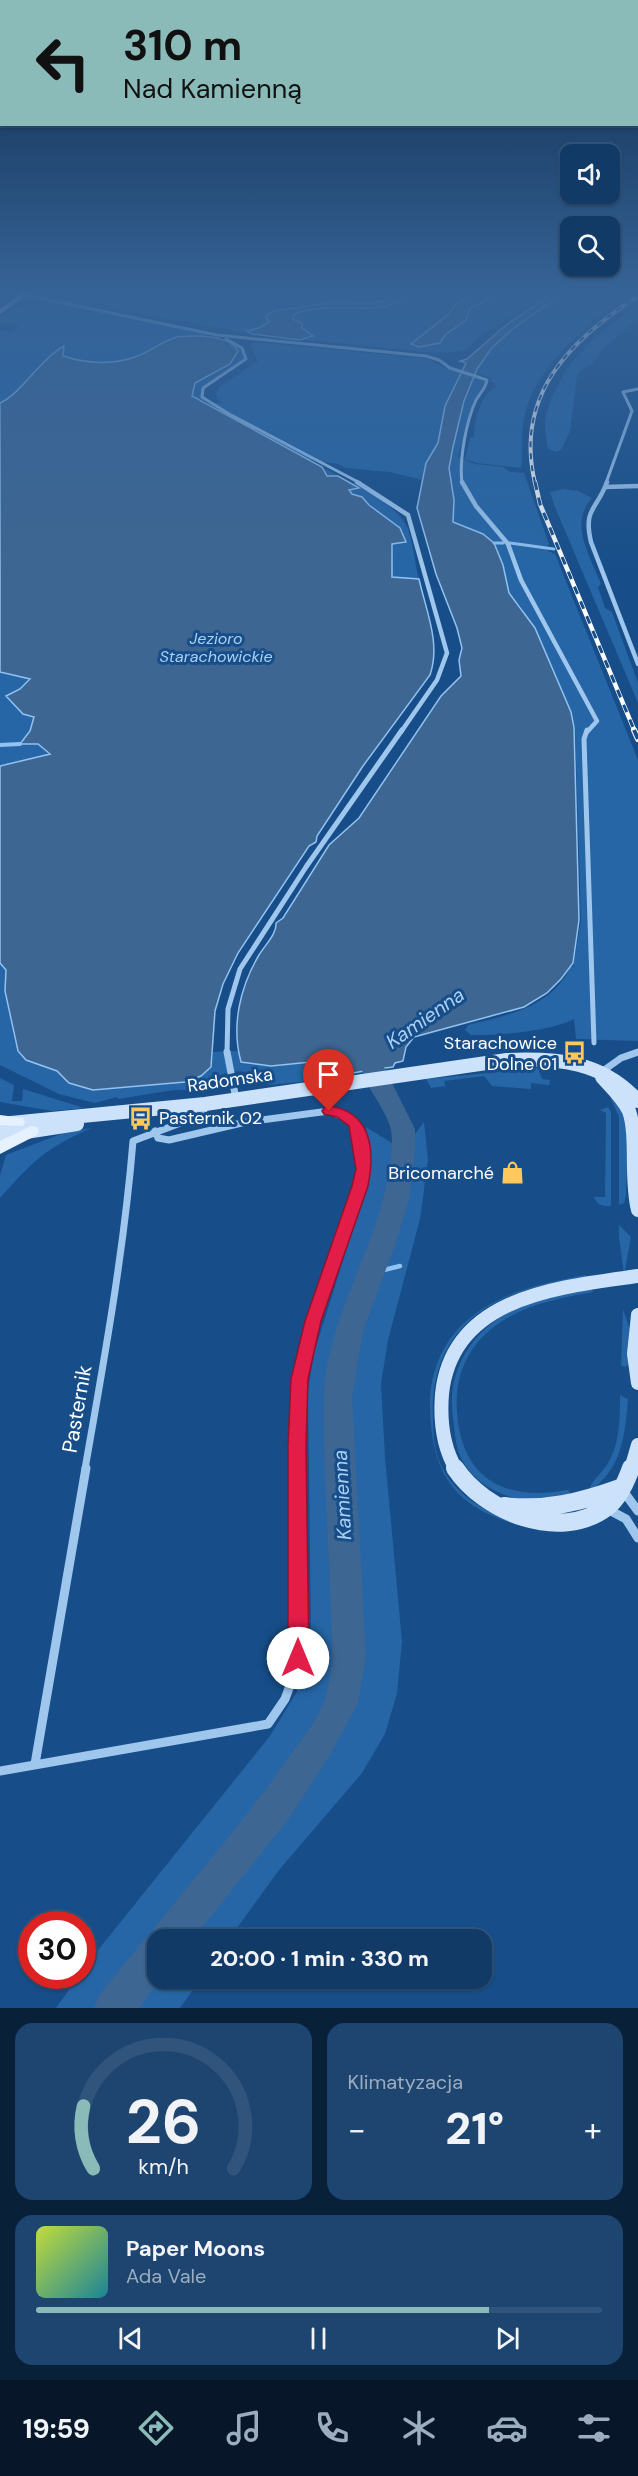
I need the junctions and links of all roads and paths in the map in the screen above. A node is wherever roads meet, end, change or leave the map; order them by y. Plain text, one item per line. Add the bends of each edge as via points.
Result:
1 (208, 385) edge
2 (487, 385) edge
3 (638, 389) edge
4 (638, 486) edge
5 (605, 487) junction
6 (638, 664) edge
7 (594, 1042) dead end
8 (638, 1052) edge
9 (600, 1073) junction
10 (235, 1094) dead end
11 (638, 1101) edge
12 (205, 1104) junction
13 (0, 1122) edge
14 (24, 1126) junction
15 (155, 1131) junction
16 (0, 1136) edge
17 (0, 1148) edge
18 (638, 1210) edge
19 (638, 1276) edge
20 (638, 1316) edge
21 (638, 1383) edge
22 (638, 1445) edge
23 (620, 1488) junction
24 (489, 1500) junction
25 (605, 1509) junction
26 (638, 1511) edge
27 (626, 1520) junction
28 (638, 1538) edge
29 (35, 1764) junction
30 (0, 1771) edge

1 - 10 street via 202,397 365,486 408,515 447,653 437,680 280,906 235,980 228,1007 227,1035 227,1059
2 - 7 street via 476,401 466,435 460,465 462,484 508,544 521,580 597,721 588,728 584,739
3 - 5 street via 622,393 632,411
4 - 5 street
5 - 6 street via 589,514 588,533
8 - 9 street
9 - 11 street via 628,1088
9 - 12 street, Radomska via 563,1061 526,1058
9 - 18 street via 622,1099 631,1118
12 - 14 street, Radomska
12 - 15 street, Pasternik via 195,1117
13 - 14 main road
14 - 16 street, Radomska
14 - 17 main road
15 - 29 street, Pasternik via 133,1141 113,1307
15 - 29 street via 158,1138 169,1140 286,1115 324,1111 344,1114 356,1125 364,1169 325,1282 300,1379 298,1658 285,1699 268,1724
19 - 24 street via 556,1289 510,1304 478,1324 454,1350 441,1384 444,1442 458,1472
20 - 21 street via 634,1354
22 - 23 street via 633,1465
23 - 24 street via 556,1508 506,1506
23 - 25 street
23 - 26 street
23 - 27 street via 619,1502
24 - 25 street via 516,1515 544,1522 568,1521
25 - 27 street
27 - 28 street
29 - 30 street

